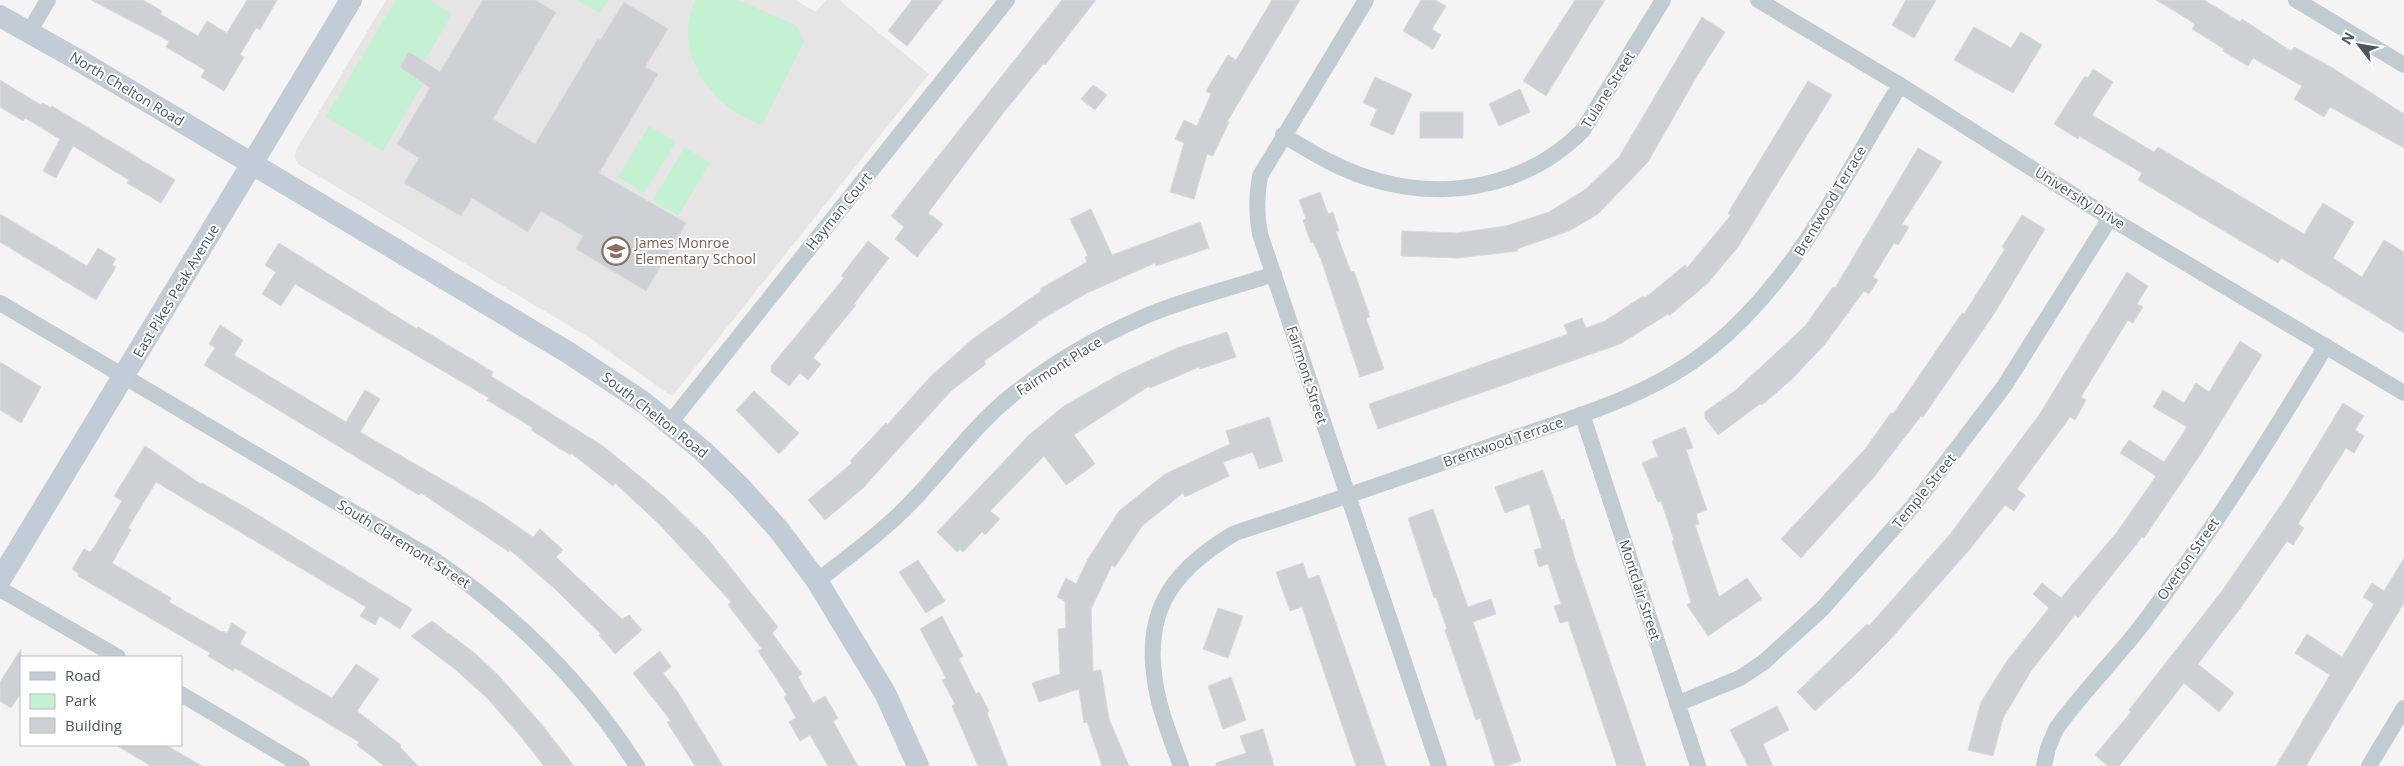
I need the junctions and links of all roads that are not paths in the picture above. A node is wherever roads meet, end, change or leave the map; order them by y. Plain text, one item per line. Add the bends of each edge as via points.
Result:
1 (48, 0) edge
2 (351, 0) edge
3 (1007, 0) edge
4 (1366, 0) edge
5 (1663, 0) edge
6 (1758, 0) edge
7 (2296, 0) edge
8 (0, 16) edge
9 (29, 32) junction
10 (2404, 65) edge
11 (1900, 85) junction
12 (1283, 135) junction
13 (252, 166) junction
14 (2110, 218) junction
15 (1274, 274) junction
16 (0, 303) edge
17 (2326, 346) junction
18 (124, 377) junction
19 (2404, 393) edge
20 (1582, 414) junction
21 (670, 423) junction
22 (1347, 496) junction
23 (0, 580) edge
24 (817, 581) junction
25 (0, 589) edge
26 (116, 656) edge
27 (182, 695) edge
28 (1677, 704) junction
29 (2404, 708) edge
30 (302, 766) edge
31 (637, 766) edge
32 (918, 766) edge
33 (1181, 766) edge
34 (1439, 766) edge
35 (1698, 766) edge
36 (2044, 766) edge
37 (2369, 766) edge

1 - 9 street
2 - 13 main road, East Pikes Peak Avenue
3 - 21 street, Hayman Court
4 - 12 street, Fairmont Street
5 - 12 street, Tulane Street via 1583,130 1566,148 1544,163 1496,182 1438,189 1378,181 1322,160
6 - 11 street, University Drive
7 - 10 street
8 - 9 main road, North Chelton Road
9 - 13 main road, North Chelton Road
11 - 14 street, University Drive
11 - 20 street, Brentwood Terrace via 1794,260 1739,323 1683,369 1646,390
12 - 15 street, Fairmont Street via 1260,176 1256,194 1260,234
13 - 18 main road, East Pikes Peak Avenue
13 - 21 main road, South Chelton Road via 599,372
14 - 17 street, University Drive
14 - 28 street, Temple Street via 1999,393 1913,506 1822,609 1764,662 1740,678
15 - 22 street, Fairmont Street
15 - 24 street, Fairmont Place via 1148,315 1043,372 983,421 918,496
16 - 18 street, South Claremont Street
17 - 19 street, University Drive
17 - 36 street, Overton Street via 2198,547 2145,621 2056,729
18 - 23 main road, East Pikes Peak Avenue
18 - 31 street, South Claremont Street via 436,561 469,584 538,643 571,678 602,715
20 - 22 street, Brentwood Terrace
20 - 28 street, Montclair Street
21 - 24 main road, South Chelton Road via 741,488 798,553
22 - 33 street, Brentwood Terrace via 1235,534 1192,562 1163,599 1152,644 1154,672 1158,698
22 - 34 street, Fairmont Street
24 - 32 main road, South Chelton Road via 885,693
25 - 26 street
27 - 30 street
28 - 35 street, Montclair Street
29 - 37 street

